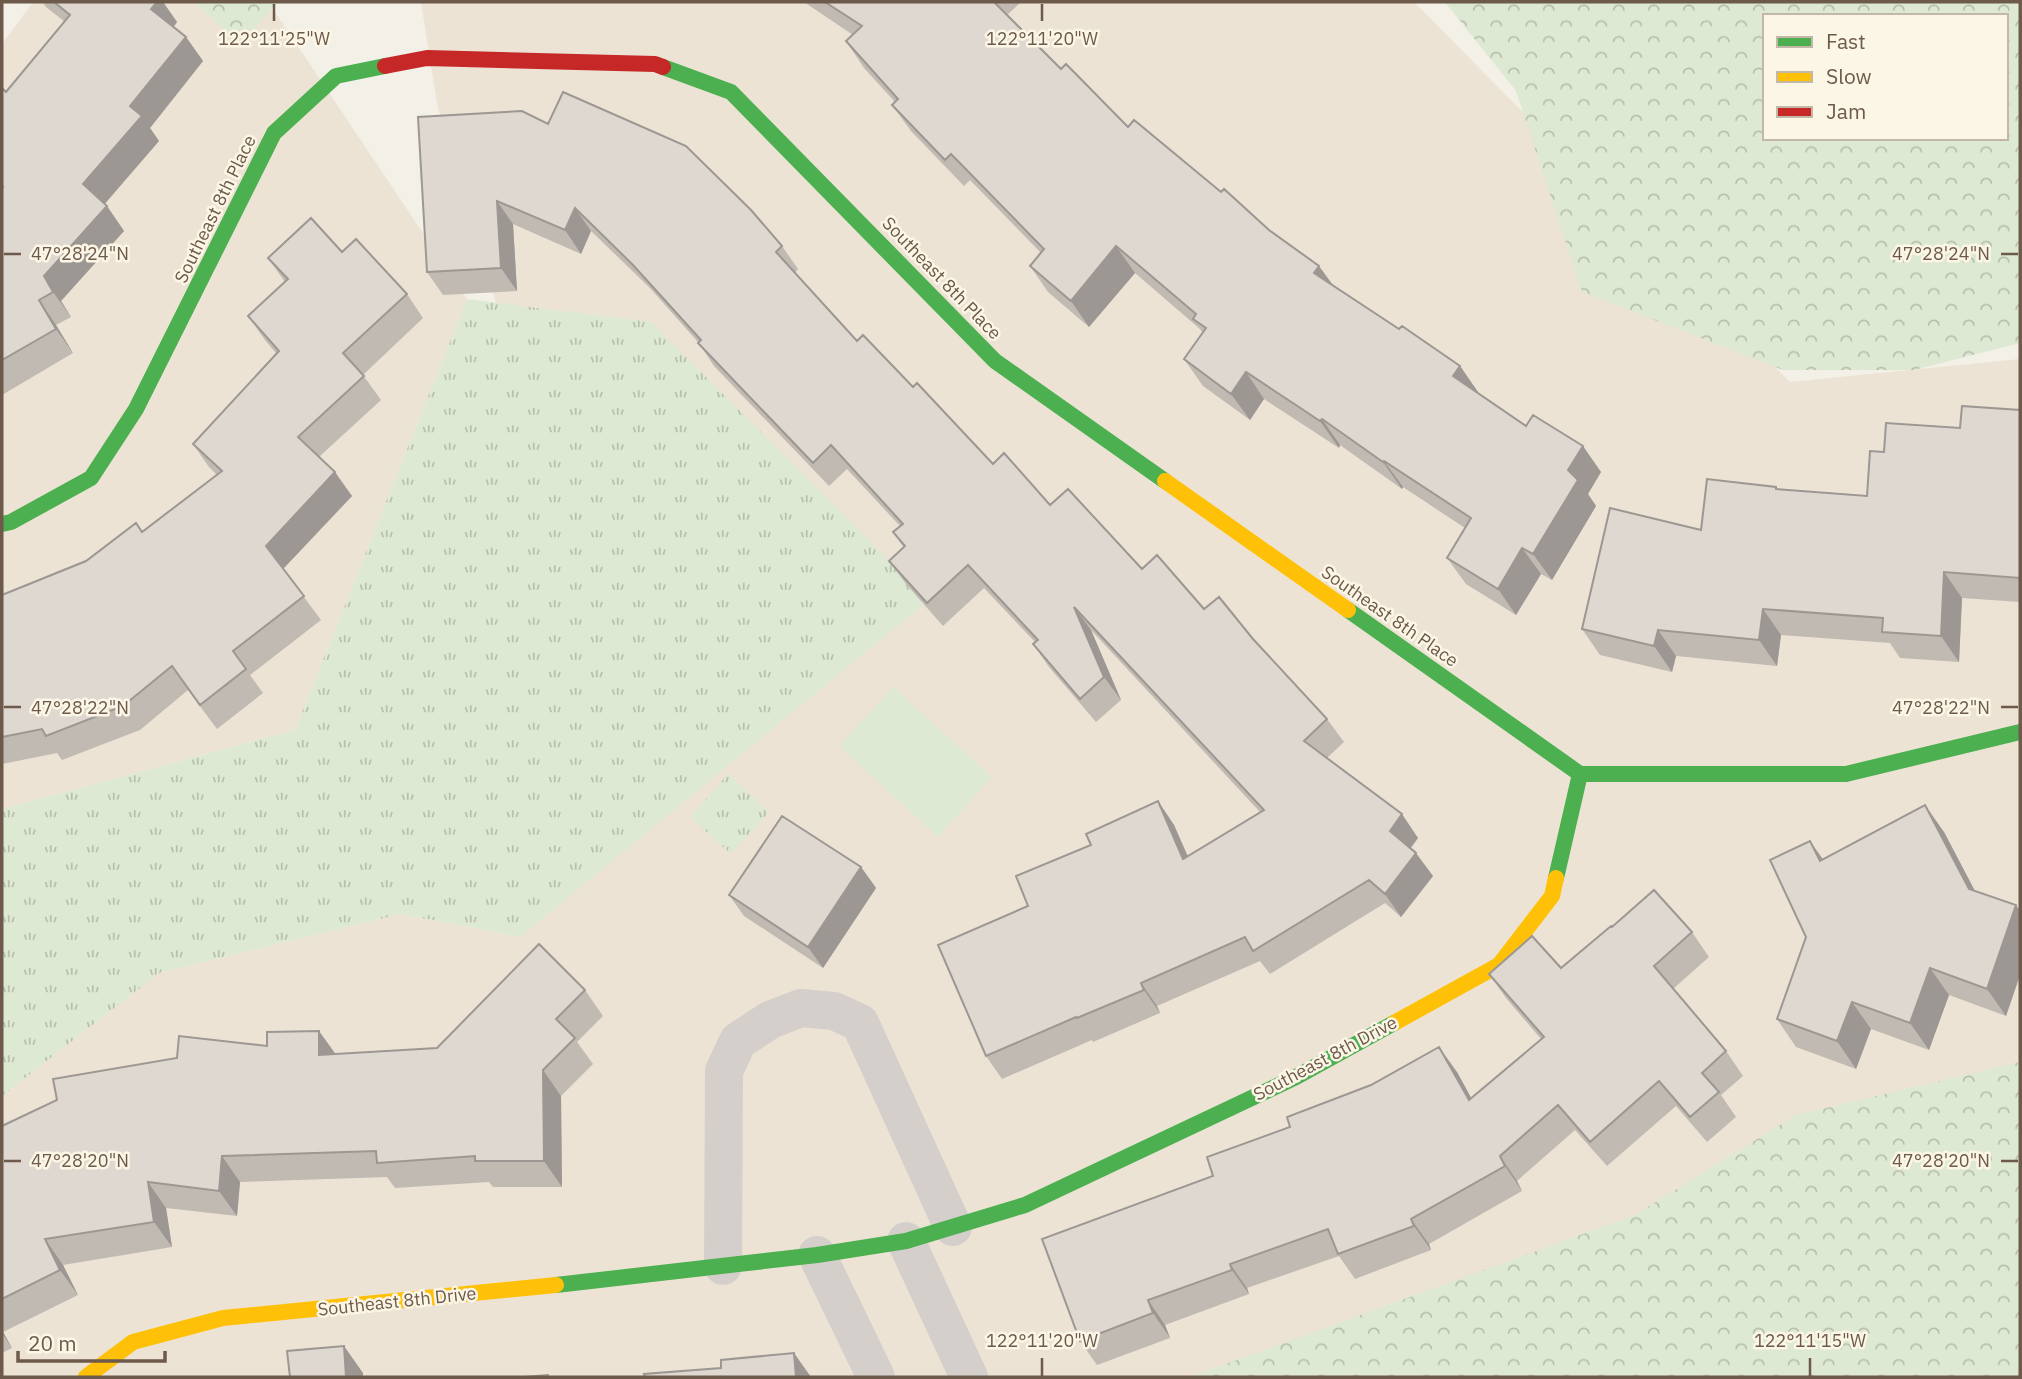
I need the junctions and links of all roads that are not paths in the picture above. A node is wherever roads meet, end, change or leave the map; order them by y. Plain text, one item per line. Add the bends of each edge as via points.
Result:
1 (2, 524) edge
2 (2020, 732) edge
3 (1580, 774) junction
4 (953, 1227) junction
5 (906, 1241) junction
6 (817, 1255) junction
7 (723, 1266) junction
8 (86, 1377) edge
9 (876, 1377) edge
10 (969, 1377) edge

1 - 3 street, Southeast 8th Place via 90,478 136,410 274,133 336,76 427,58 655,64 731,92 995,360
2 - 3 street via 1846,774
3 - 4 street, Southeast 8th Drive via 1552,896 1499,965 1296,1077 1025,1205
4 - 5 street, Southeast 8th Drive
4 - 7 street via 860,1023 834,1011 801,1008 770,1020 738,1041 724,1071
5 - 6 street, Southeast 8th Drive
5 - 10 street
6 - 7 street, Southeast 8th Drive
6 - 9 street
7 - 8 street, Southeast 8th Drive via 223,1318 132,1342

